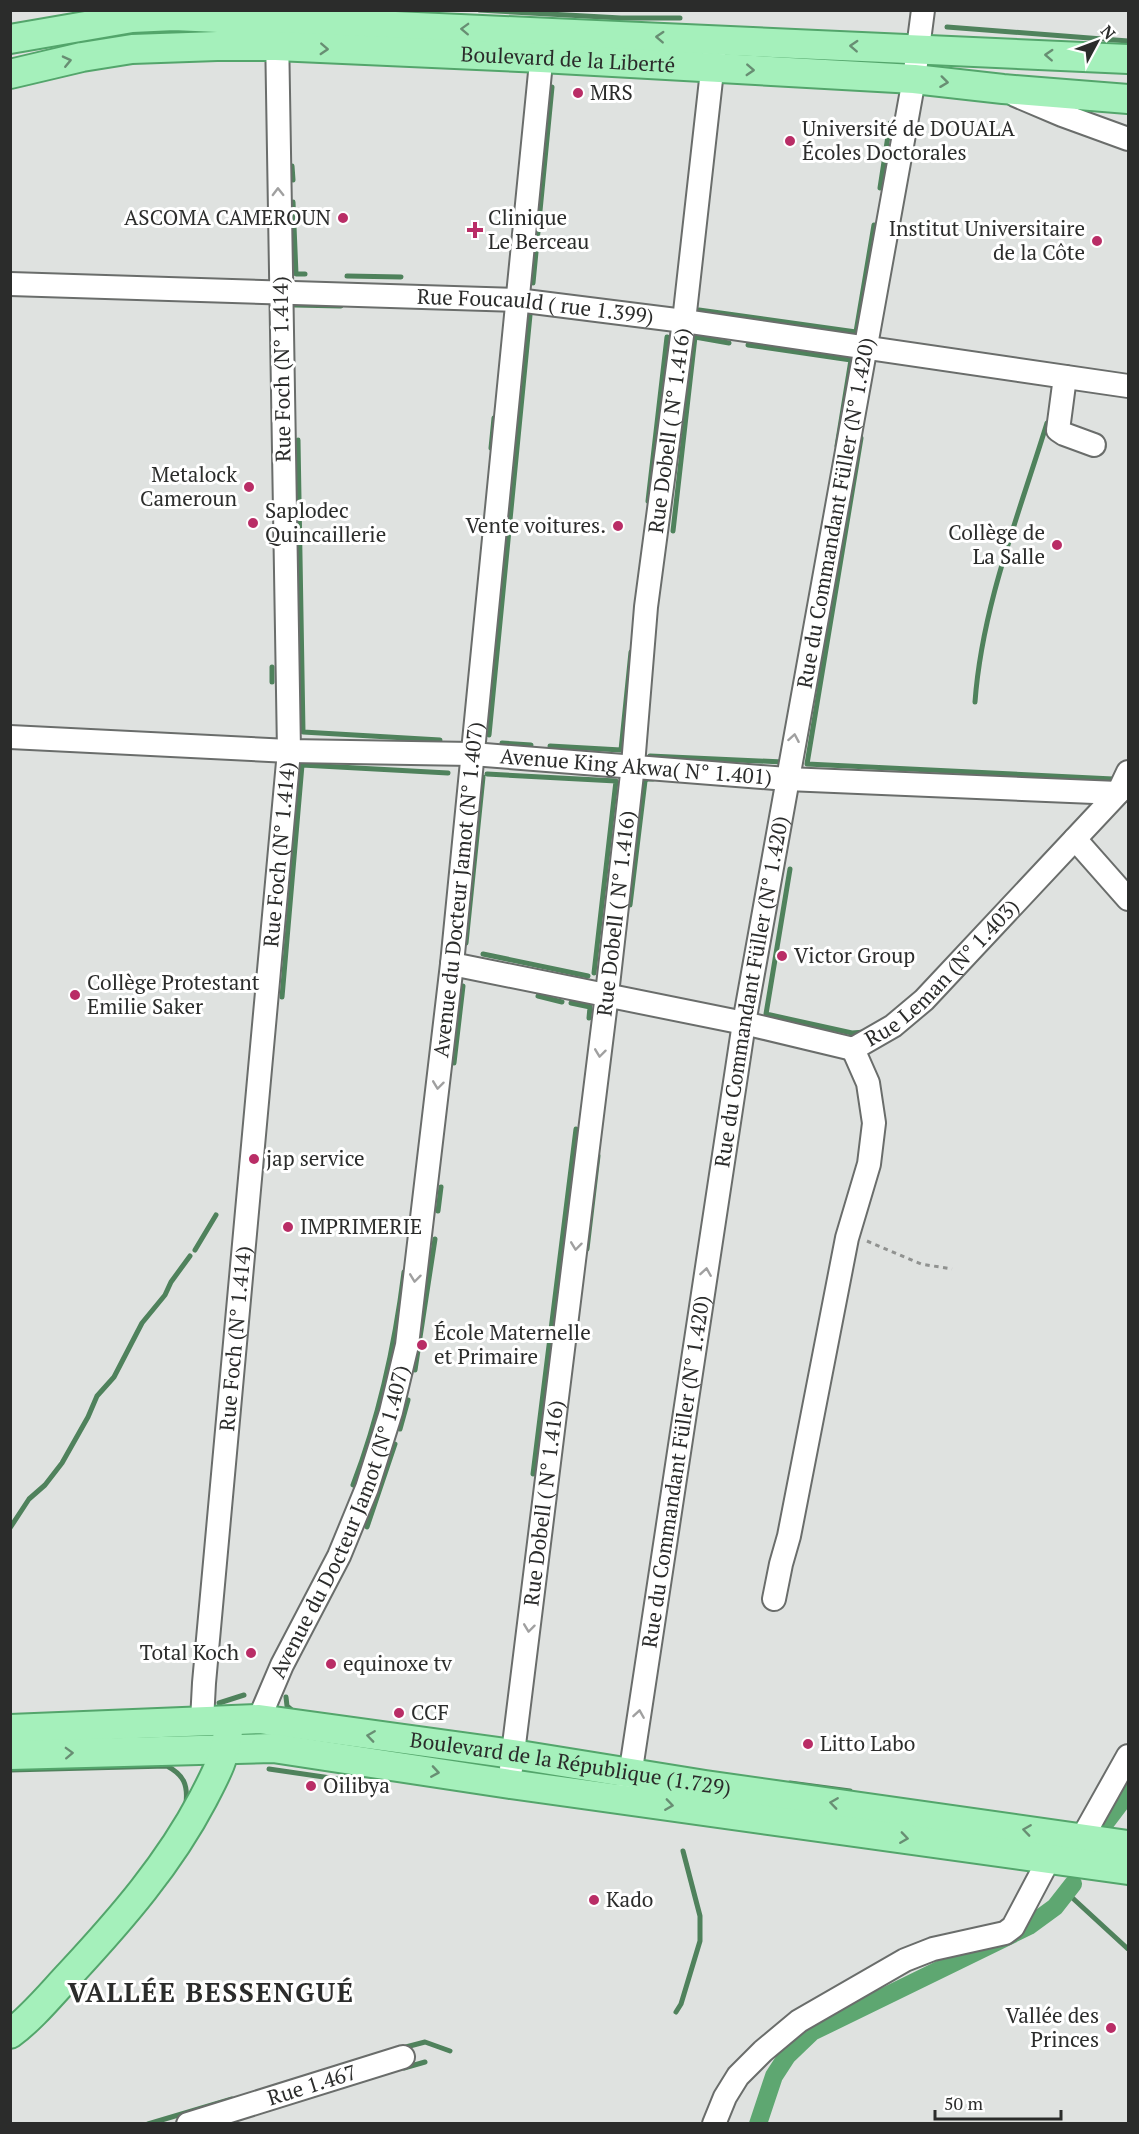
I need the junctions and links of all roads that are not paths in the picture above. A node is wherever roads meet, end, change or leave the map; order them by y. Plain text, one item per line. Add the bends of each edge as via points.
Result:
1 (923, 10) edge
2 (276, 33) junction
3 (10, 39) edge
4 (716, 40) junction
5 (543, 45) junction
6 (917, 49) junction
7 (1128, 59) edge
8 (713, 68) junction
9 (10, 74) edge
10 (914, 79) junction
11 (1004, 90) junction
12 (1128, 99) edge
13 (1128, 139) edge
14 (10, 284) edge
15 (280, 292) junction
16 (517, 300) junction
17 (684, 321) junction
18 (865, 348) junction
19 (1065, 377) junction
20 (1128, 386) edge
21 (1094, 445) dead end
22 (10, 737) edge
23 (289, 751) junction
24 (472, 754) junction
25 (633, 765) junction
26 (1128, 772) edge
27 (787, 779) junction
28 (1118, 793) junction
29 (1075, 839) junction
30 (1128, 899) edge
31 (452, 964) junction
32 (607, 994) junction
33 (744, 1023) junction
34 (853, 1049) junction
35 (774, 1599) dead end
36 (259, 1719) junction
37 (216, 1720) junction
38 (10, 1729) edge
39 (226, 1748) junction
40 (513, 1754) junction
41 (10, 1755) edge
42 (1128, 1756) edge
43 (510, 1784) junction
44 (629, 1786) junction
45 (1083, 1838) junction
46 (1124, 1857) edge
47 (1055, 1859) junction
48 (10, 2034) edge
49 (403, 2058) dead end
50 (188, 2124) edge
51 (714, 2124) edge

1 - 6 street, Rue du Commandant Füller (N° 1.420)
2 - 3 main road, Boulevard de la Liberté via 154,16
2 - 5 main road, Boulevard de la Liberté via 428,28
9 -> 2 main road, Boulevard de la Liberté via 132,49 207,46
15 -> 2 street, Rue Foch (N° 1.414)
4 -> 5 main road, Boulevard de la Liberté
6 -> 4 main road, Boulevard de la Liberté
4 - 8 street, Rue Dobell ( N° 1.416)
5 - 8 main road, Boulevard de la Liberté
5 - 16 street, Avenue du Docteur Jamot (N° 1.407)
7 -> 6 main road, Boulevard de la Liberté
6 - 10 street, Rue du Commandant Füller (N° 1.420)
8 -> 10 main road, Boulevard de la Liberté
8 - 17 street, Rue Dobell ( N° 1.416)
10 -> 11 main road, Boulevard de la Liberté
10 - 18 street, Rue du Commandant Füller (N° 1.420)
11 - 12 main road, Boulevard de la Liberté
11 - 13 street
14 - 15 street, Rue Foucauld ( rue 1.399)
15 - 16 street, Rue Foucauld ( rue 1.399)
15 - 23 street, Rue Foch (N° 1.414)
16 - 17 street, Rue Foucauld ( rue 1.399)
16 - 24 street, Avenue du Docteur Jamot (N° 1.407)
17 - 18 street, Rue Foucauld ( rue 1.399)
17 - 25 street, Rue Dobell ( N° 1.416) via 646,607
18 - 19 street, Rue Foucauld ( rue 1.399)
27 -> 18 street, Rue du Commandant Füller (N° 1.420)
19 - 20 street, Rue Foucauld ( rue 1.399)
19 - 21 street via 1058,430
22 - 23 street, Avenue King Akwa( N° 1.401)
23 - 24 street, Avenue King Akwa( N° 1.401)
23 - 37 street, Rue Foch (N° 1.414) via 204,1683
24 - 25 street, Avenue King Akwa( N° 1.401)
24 - 31 street, Avenue du Docteur Jamot (N° 1.407)
25 - 27 street, Avenue King Akwa( N° 1.401)
25 - 32 street, Rue Dobell ( N° 1.416)
26 - 28 street, Rue Leman (N° 1.403)
27 - 28 street, Avenue King Akwa( N° 1.401)
27 - 33 street, Rue du Commandant Füller (N° 1.420)
28 - 29 street, Rue Leman (N° 1.403)
29 - 30 street
29 - 34 street, Rue Leman (N° 1.403) via 924,1000 892,1026
31 - 32 street, Rue Leman (N° 1.403)
31 -> 36 street, Avenue du Docteur Jamot (N° 1.407) via 407,1346 391,1412 367,1488 339,1556 282,1665
32 - 33 street, Rue Leman (N° 1.403)
32 -> 40 street, Rue Dobell ( N° 1.416)
33 - 34 street, Rue Leman (N° 1.403)
44 -> 33 street, Rue du Commandant Füller (N° 1.420)
34 - 35 street via 868,1083 874,1123 869,1164 847,1238
36 - 37 main road, Boulevard de la République (1.729)
40 -> 36 main road, Boulevard de la République (1.729)
37 - 38 main road, Boulevard de la République (1.729)
37 - 39 main road
41 -> 39 main road, Boulevard de la République (1.729)
39 -> 43 main road, Boulevard de la République (1.729) via 273,1748
39 - 48 main road via 183,1836 149,1884 91,1952
40 - 43 street, Rue Dobell ( N° 1.416)
40 - 44 main road, Boulevard de la République (1.729)
42 - 45 street
43 - 44 main road, Boulevard de la République (1.729)
45 -> 44 main road, Boulevard de la République (1.729) via 705,1785
44 -> 47 main road, Boulevard de la République (1.729)
45 - 46 main road, Boulevard de la République (1.729)
46 - 47 main road, Boulevard de la République (1.729)
47 - 51 street via 1013,1927 1005,1933 933,1949 905,1960 799,2021 738,2076
49 - 50 street, Rue 1.467

